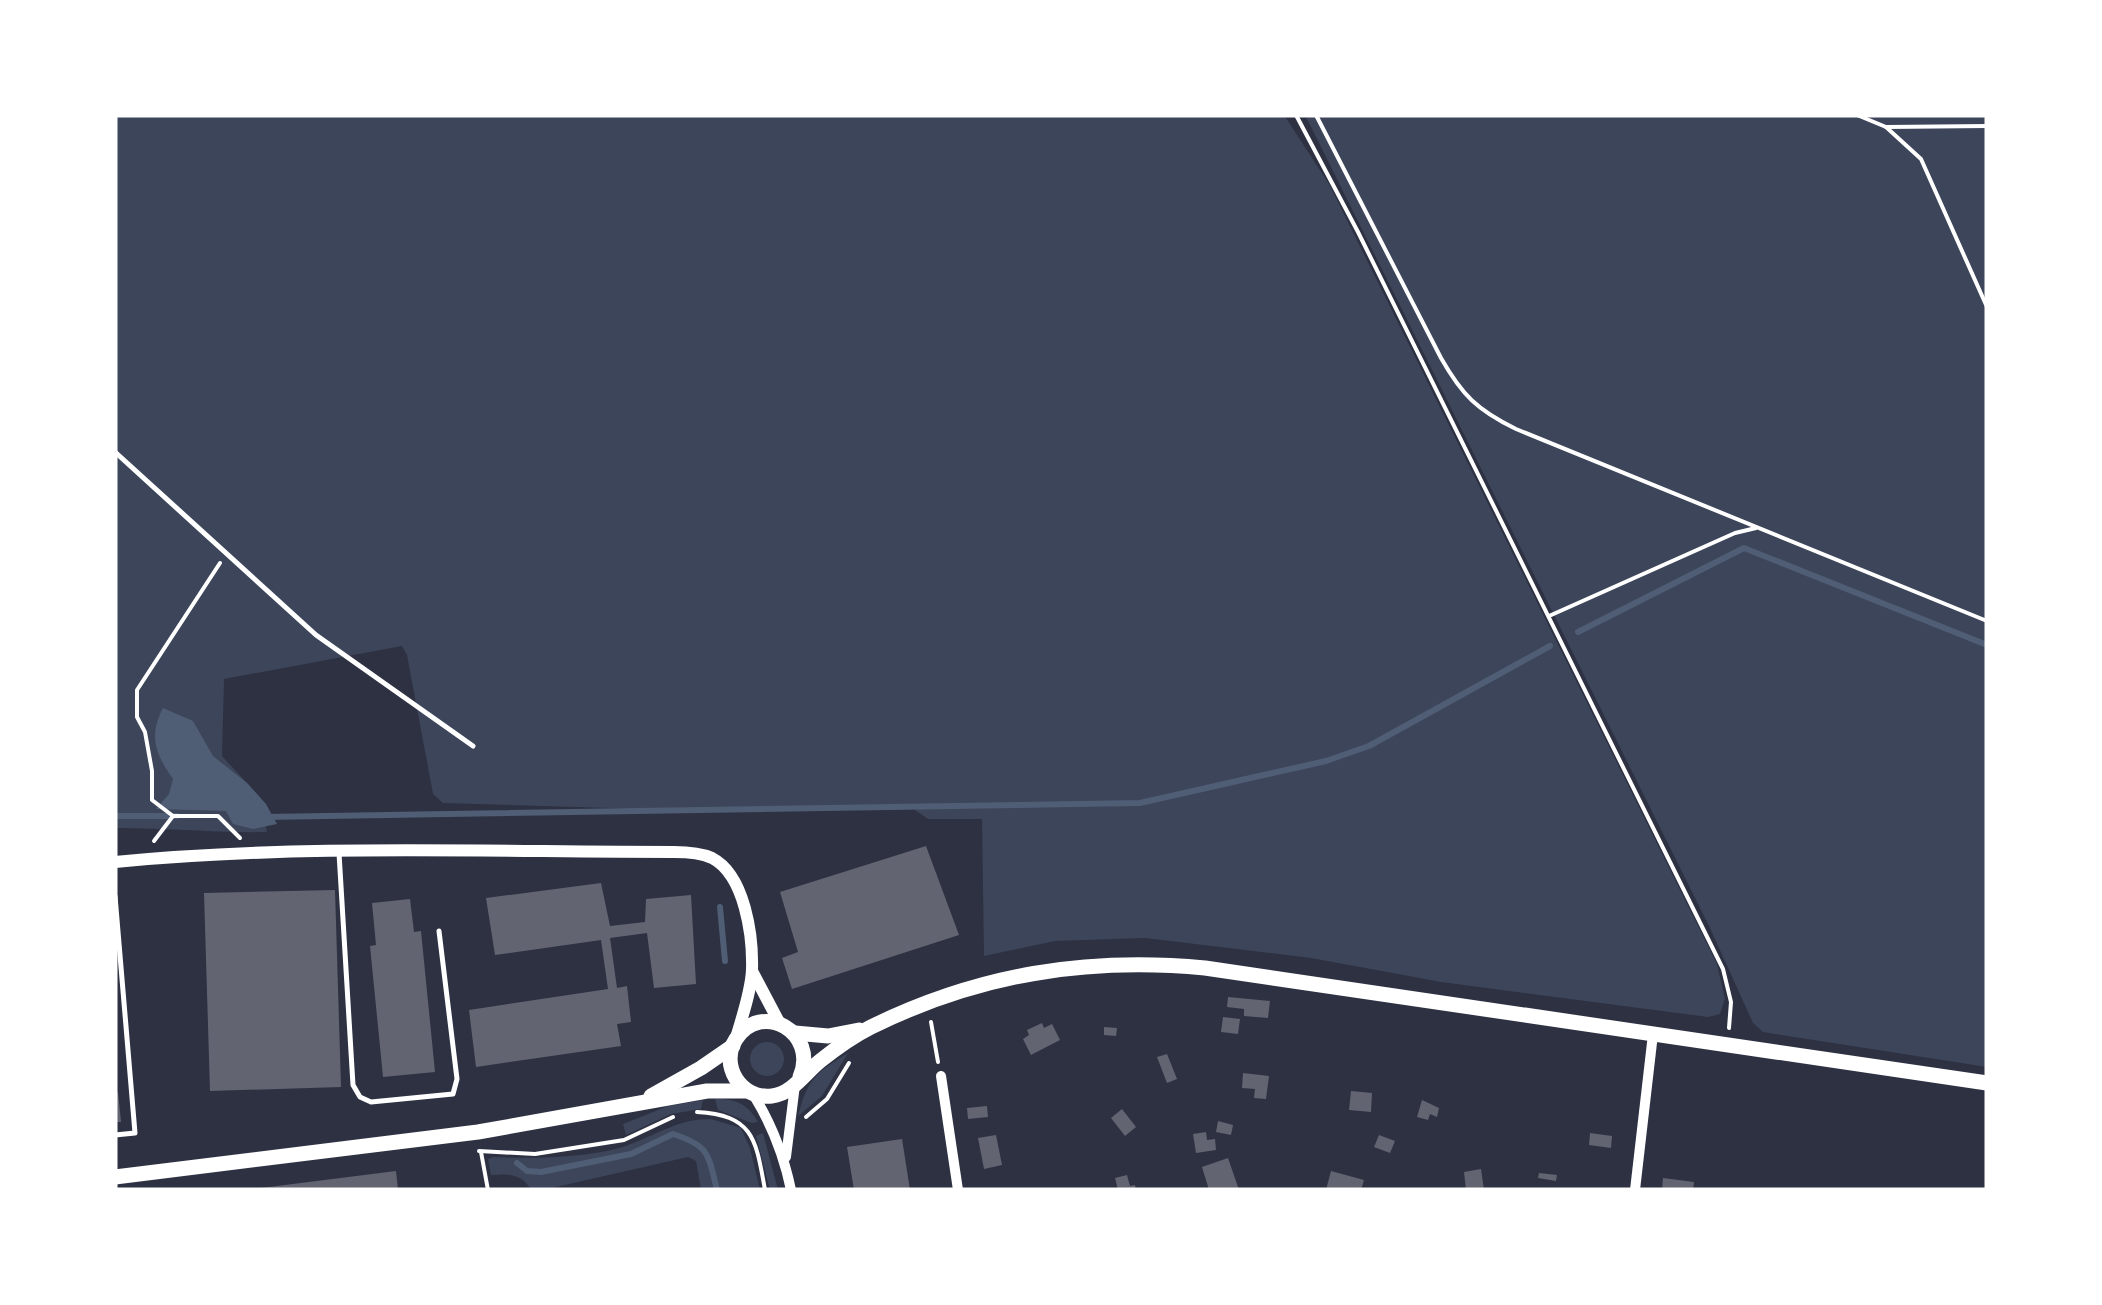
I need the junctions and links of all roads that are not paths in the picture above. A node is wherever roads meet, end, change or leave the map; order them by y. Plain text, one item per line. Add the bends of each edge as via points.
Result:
1 (115, 452) edge
2 (472, 746) dead end
3 (338, 853) junction
4 (115, 862) edge
5 (115, 896) edge
6 (438, 932) dead end
7 (752, 971) junction
8 (868, 1028) junction
9 (787, 1029) junction
10 (1653, 1034) junction
11 (734, 1042) junction
12 (940, 1076) road end
13 (798, 1081) junction
14 (1987, 1084) edge
15 (750, 1092) junction
16 (638, 1102) junction
17 (115, 1135) edge
18 (786, 1163) junction
19 (115, 1177) edge
20 (791, 1190) edge
21 (958, 1190) edge
22 (1636, 1190) edge

1 - 2 lane via 316,635
3 - 4 street
3 - 6 lane via 353,1085 371,1102 453,1094 457,1080
3 - 7 street via 674,852 710,858 729,870 740,890
5 - 17 lane via 134,1133
7 - 9 street
7 - 11 street
8 - 9 main road via 828,1036
8 - 10 main road via 1025,975 1132,962
8 - 13 main road
9 - 11 main road via 755,1024
9 - 13 main road via 804,1054
10 - 14 main road
10 - 22 street
11 - 15 main road via 733,1074
11 - 16 main road via 702,1068
12 - 21 street
13 - 15 main road via 776,1096
13 - 18 street
15 - 16 main road
15 - 18 street
16 - 19 main road via 478,1132
18 - 20 street

